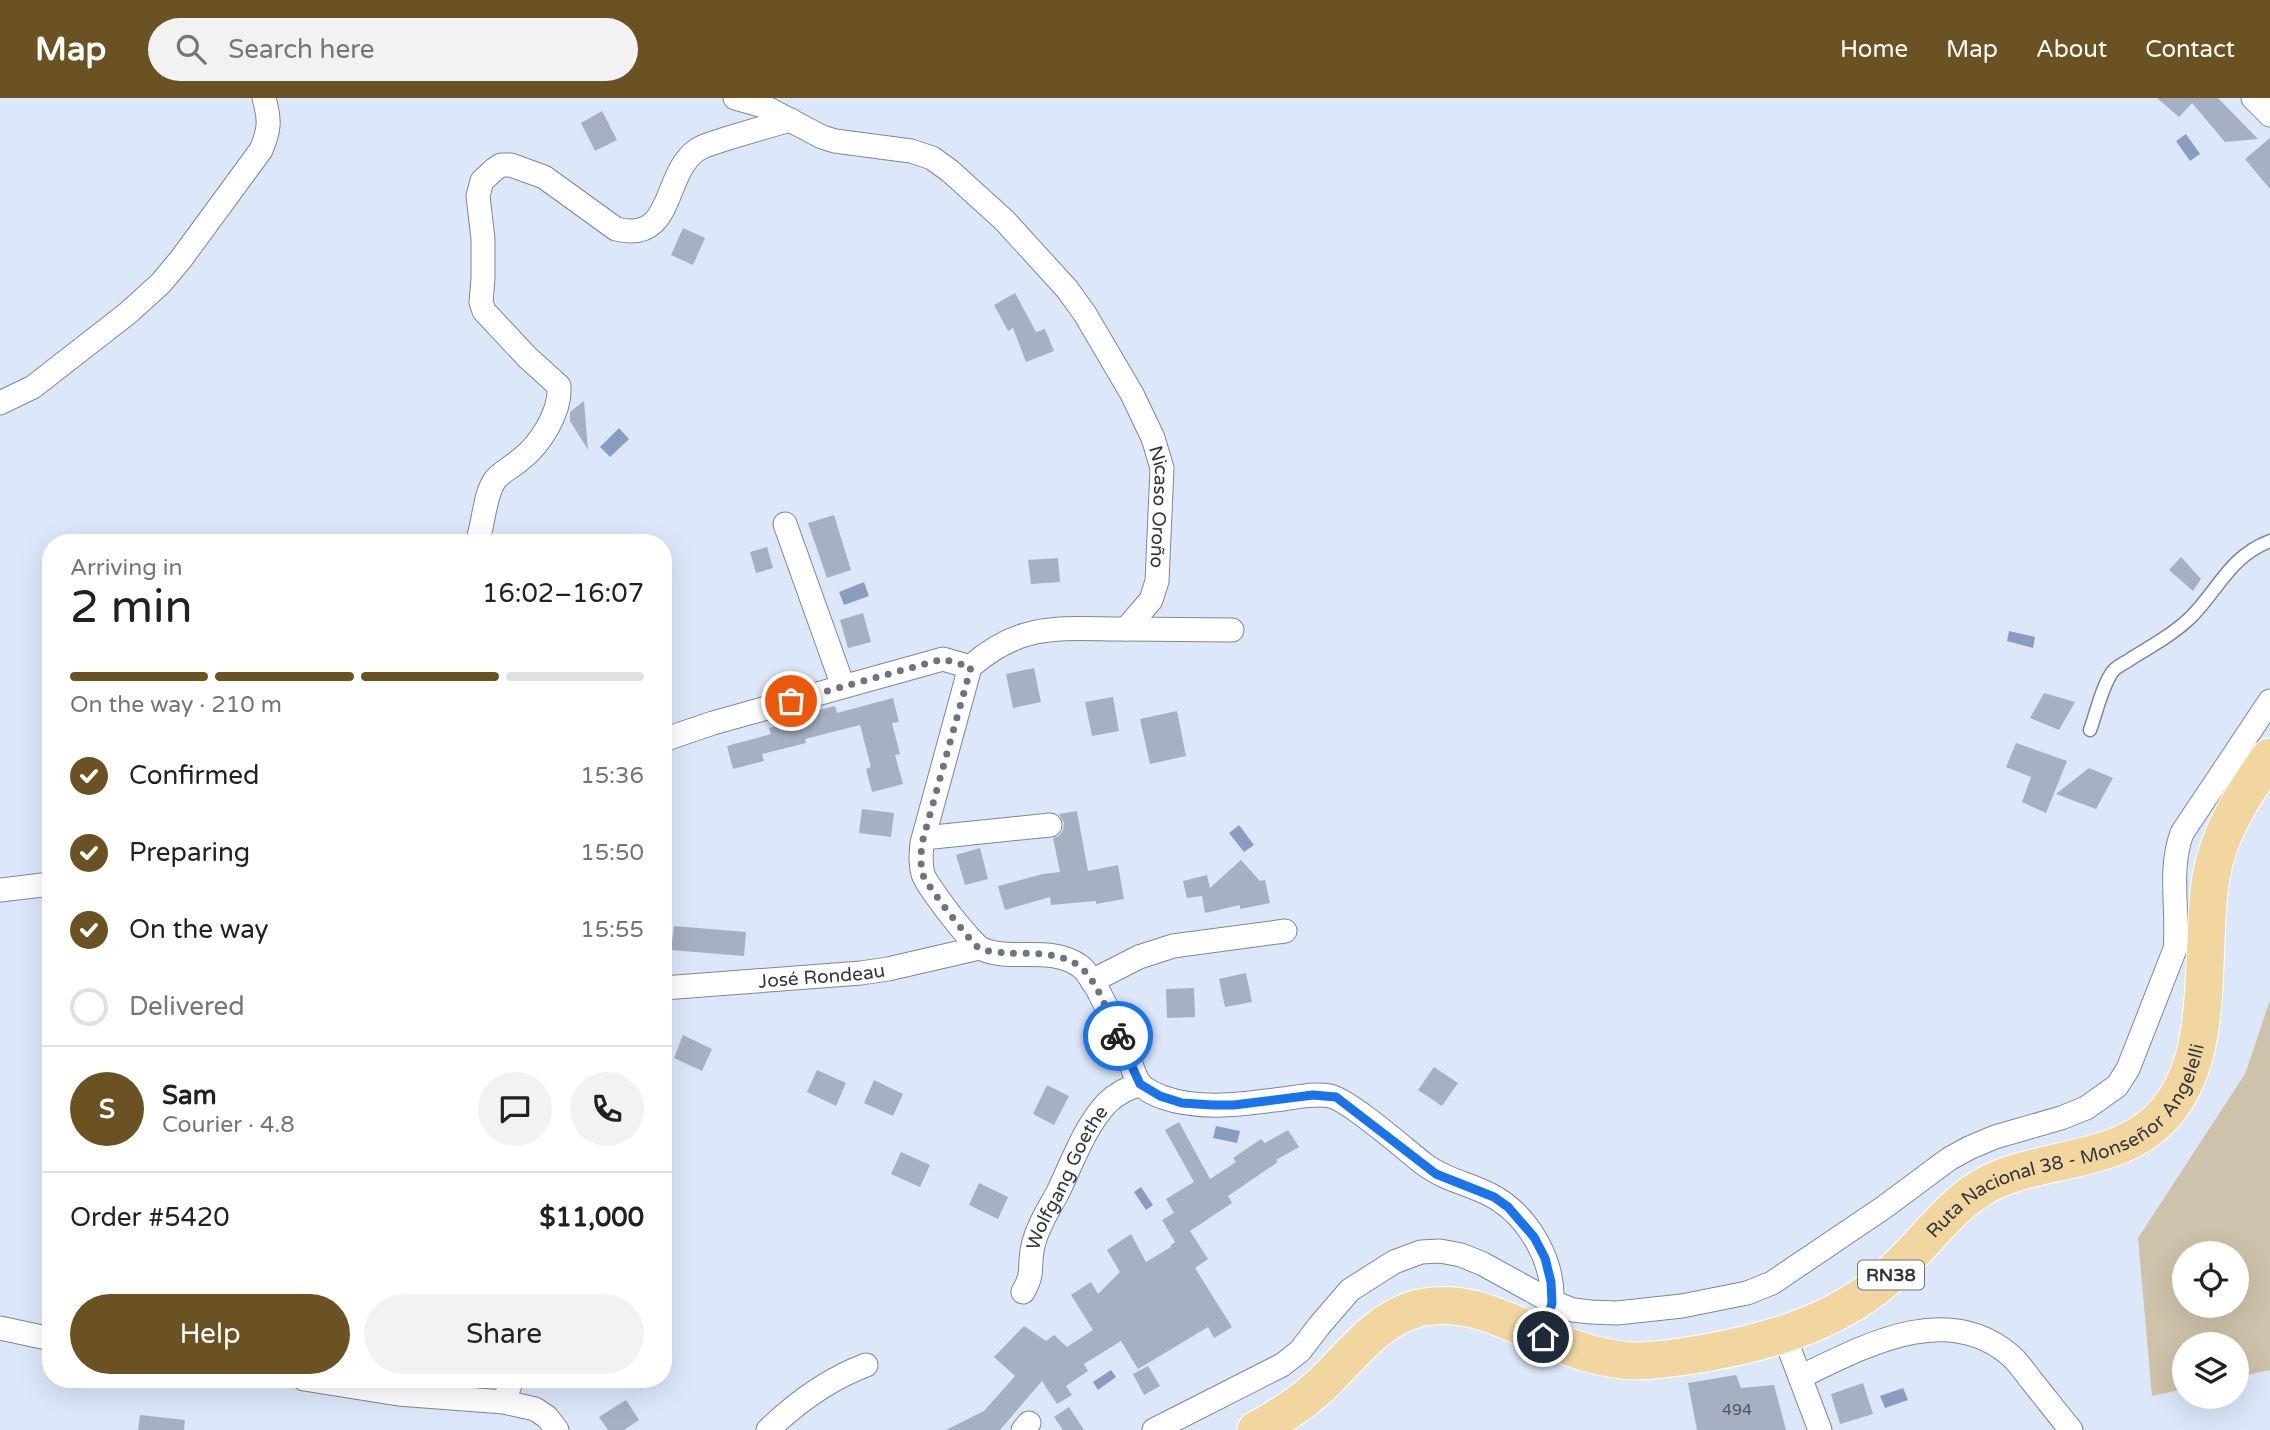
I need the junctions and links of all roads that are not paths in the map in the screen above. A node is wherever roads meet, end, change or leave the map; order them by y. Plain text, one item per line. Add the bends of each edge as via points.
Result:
1 (264, 98) edge
2 (735, 98) edge
3 (2253, 98) edge
4 (2270, 115) edge
5 (791, 120) junction
6 (0, 403) edge
7 (785, 524) dead end
8 (481, 534) edge
9 (2270, 541) edge
10 (1126, 629) junction
11 (1232, 630) dead end
12 (971, 667) junction
13 (843, 686) junction
14 (2270, 701) edge
15 (2090, 730) dead end
16 (672, 737) edge
17 (2270, 757) edge
18 (1050, 825) dead end
19 (924, 838) junction
20 (42, 885) edge
21 (0, 890) edge
22 (1285, 931) dead end
23 (979, 948) junction
24 (1092, 981) junction
25 (672, 987) edge
26 (1140, 1084) junction
27 (1023, 1292) dead end
28 (1547, 1320) junction
29 (0, 1328) edge
30 (1784, 1335) junction
31 (42, 1337) edge
32 (866, 1365) dead end
33 (1800, 1377) junction
34 (360, 1388) edge
35 (509, 1388) edge
36 (504, 1402) junction
37 (1161, 1428) edge
38 (557, 1430) edge
39 (768, 1430) edge
40 (1256, 1430) edge
41 (1820, 1430) edge
42 (2071, 1430) edge

1 - 6 street via 269,116 261,150 181,260 128,313 33,387
2 - 5 street, Nicaso Oroño
3 - 4 street
5 - 8 street via 700,148 687,158 675,178 657,220 628,232 616,229 544,177 525,169 501,165 482,181 478,196 484,311 559,386 559,404 536,444 495,479
5 - 10 street, Nicaso Oroño via 835,141 932,158 1004,220 1086,314 1132,394 1162,468 1157,581 1152,600
7 - 13 street
9 - 15 lane via 2238,558 2188,619 2114,670
10 - 11 street
10 - 12 street via 1058,629 1020,635 986,653
12 - 13 street via 943,659
12 - 19 street
13 - 16 street
14 - 28 street via 2182,834 2174,865 2175,949 2128,1069 2117,1086 2086,1108 1995,1137 1949,1159 1772,1283 1682,1306 1617,1313 1573,1310
17 - 30 main road, Ruta Nacional 38 - Monseñor Angelelli / RN38 via 2242,797 2218,850 2207,907 2197,1040 2187,1078 2170,1108 2125,1143 2022,1171 1981,1188 1947,1214 1898,1269 1873,1289 1832,1316
18 - 19 street
19 - 23 street via 923,876
20 - 21 street
22 - 24 street via 1173,946
23 - 24 street via 1064,958 1081,967
23 - 25 street, José Rondeau via 861,973
24 - 26 street
26 - 27 street, Wolfgang Goethe via 1119,1092 1093,1121 1040,1227 1032,1247 1030,1281
26 - 28 street via 1182,1103 1234,1105 1313,1095 1336,1097 1436,1174 1508,1207 1545,1258 1551,1282
28 - 30 main road, Ruta Nacional 38 - Monseñor Angelelli / RN38 via 1598,1356 1639,1361 1714,1352
28 - 37 street via 1483,1264 1461,1255 1421,1252 1394,1262 1350,1290 1300,1351 1282,1365
28 - 40 main road, Ruta Nacional 38 - Monseñor Angelelli / RN38 via 1500,1316 1466,1306 1430,1306 1400,1315 1361,1343 1309,1396
29 - 31 street
30 - 33 street
32 - 39 street via 811,1393
33 - 41 street
33 - 42 street via 1873,1343 1916,1331 1956,1331 1995,1343 2013,1357
34 - 36 street
35 - 36 street
36 - 38 street via 535,1409

